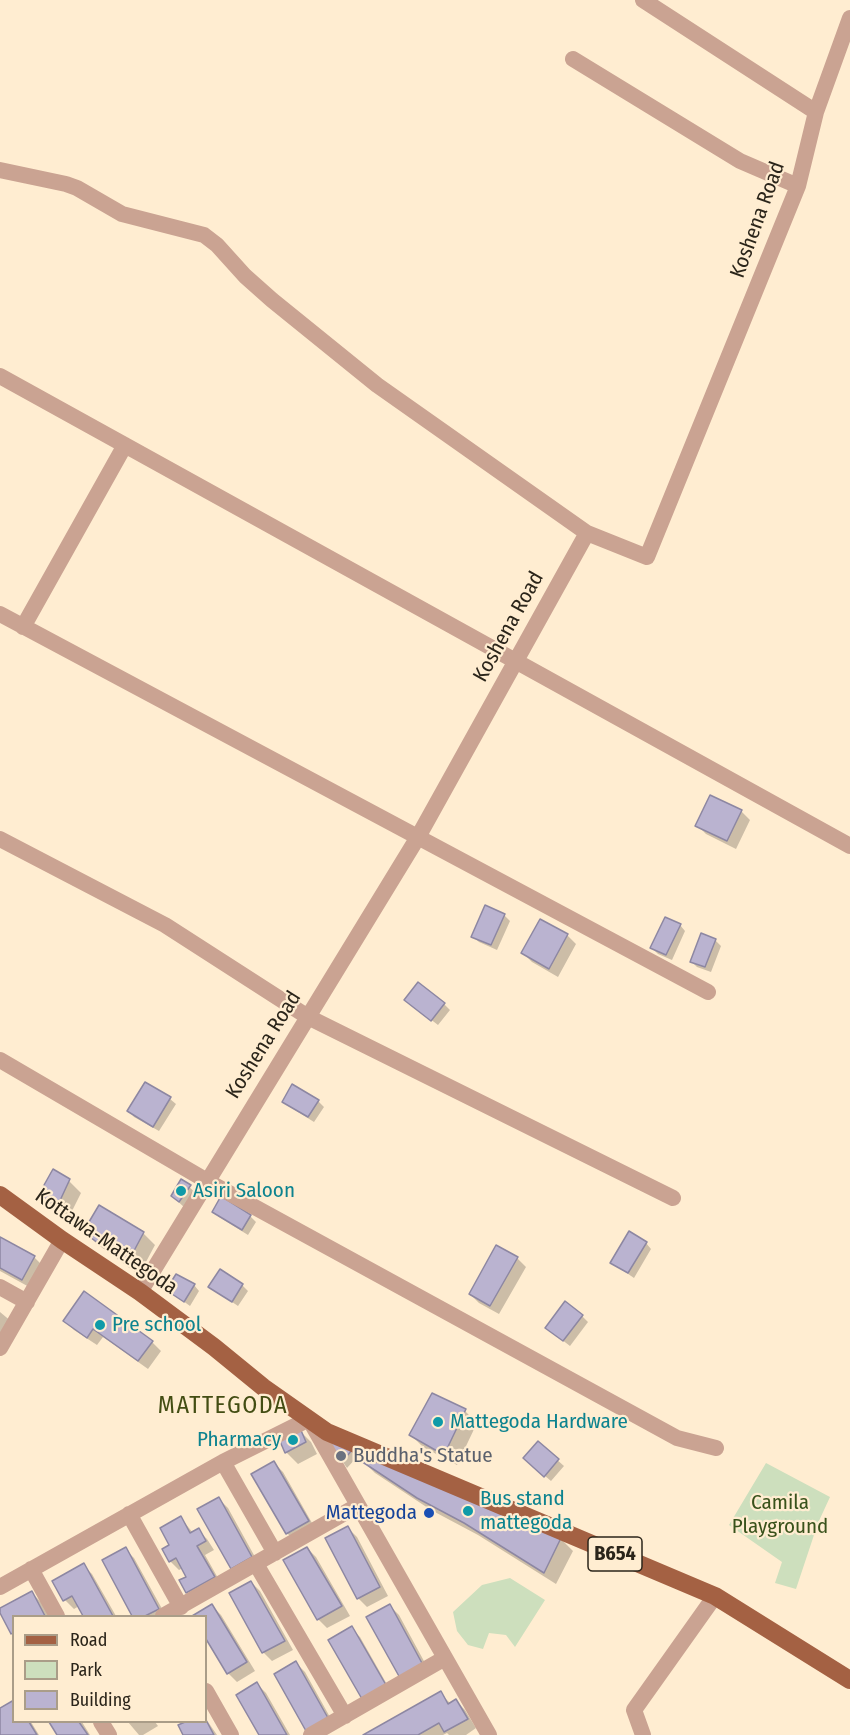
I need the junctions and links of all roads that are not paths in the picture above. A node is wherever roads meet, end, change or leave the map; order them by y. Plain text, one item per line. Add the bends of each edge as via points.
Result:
1 (643, 0) edge
2 (850, 18) edge
3 (573, 59) dead end
4 (816, 112) junction
5 (0, 170) edge
6 (798, 186) junction
7 (0, 376) edge
8 (125, 445) junction
9 (587, 533) junction
10 (0, 614) edge
11 (24, 627) junction
12 (515, 661) junction
13 (418, 837) junction
14 (0, 839) edge
15 (850, 846) edge
16 (708, 992) dead end
17 (308, 1017) junction
18 (0, 1060) edge
19 (207, 1181) junction
20 (0, 1195) edge
21 (673, 1198) dead end
22 (62, 1240) junction
23 (0, 1287) edge
24 (140, 1292) junction
25 (27, 1302) junction
26 (0, 1348) edge
27 (309, 1419) junction
28 (716, 1448) dead end
29 (223, 1462) junction
30 (357, 1506) junction
31 (129, 1514) junction
32 (275, 1553) junction
33 (256, 1564) junction
34 (31, 1569) junction
35 (0, 1587) edge
36 (715, 1596) junction
37 (180, 1606) junction
38 (56, 1615) edge
39 (165, 1615) edge
40 (445, 1658) junction
41 (850, 1680) edge
42 (207, 1693) edge
43 (345, 1716) junction
44 (231, 1735) edge
45 (311, 1735) edge
46 (489, 1735) edge
47 (643, 1735) edge

1 - 4 street
2 - 4 street, Koshena Road
3 - 6 street via 740,161
4 - 6 street, Koshena Road
5 - 9 street via 66,184 122,214 204,235 272,300 377,385
6 - 9 street, Koshena Road via 647,557
7 - 8 street
8 - 11 street
8 - 12 street
9 - 12 street, Koshena Road
10 - 11 street
11 - 13 street
12 - 13 street, Koshena Road
12 - 15 street
13 - 16 street
13 - 17 street, Koshena Road
14 - 17 street via 165,925
17 - 19 street, Koshena Road
17 - 21 street
18 - 19 street
19 - 24 street, Koshena Road
19 - 28 street via 677,1438
20 - 22 main road, Kottawa-Mattegoda / B654
22 - 24 main road, Kottawa-Mattegoda / B654
22 - 25 street
23 - 25 street
24 - 27 main road, Kottawa-Mattegoda / B654
25 - 26 street
27 - 29 street
27 - 30 street
27 - 36 main road, Kottawa-Mattegoda / B654 via 327,1432 368,1450
29 - 31 street
29 - 32 street
30 - 32 street
30 - 40 street
31 - 34 street
31 - 37 street
32 - 33 street
33 - 37 street
33 - 43 street
34 - 35 street
34 - 38 street
36 - 41 main road, Kottawa-Mattegoda / B654
36 - 47 street via 634,1710
37 - 39 street
40 - 43 street
40 - 46 street
42 - 44 street
43 - 45 street

